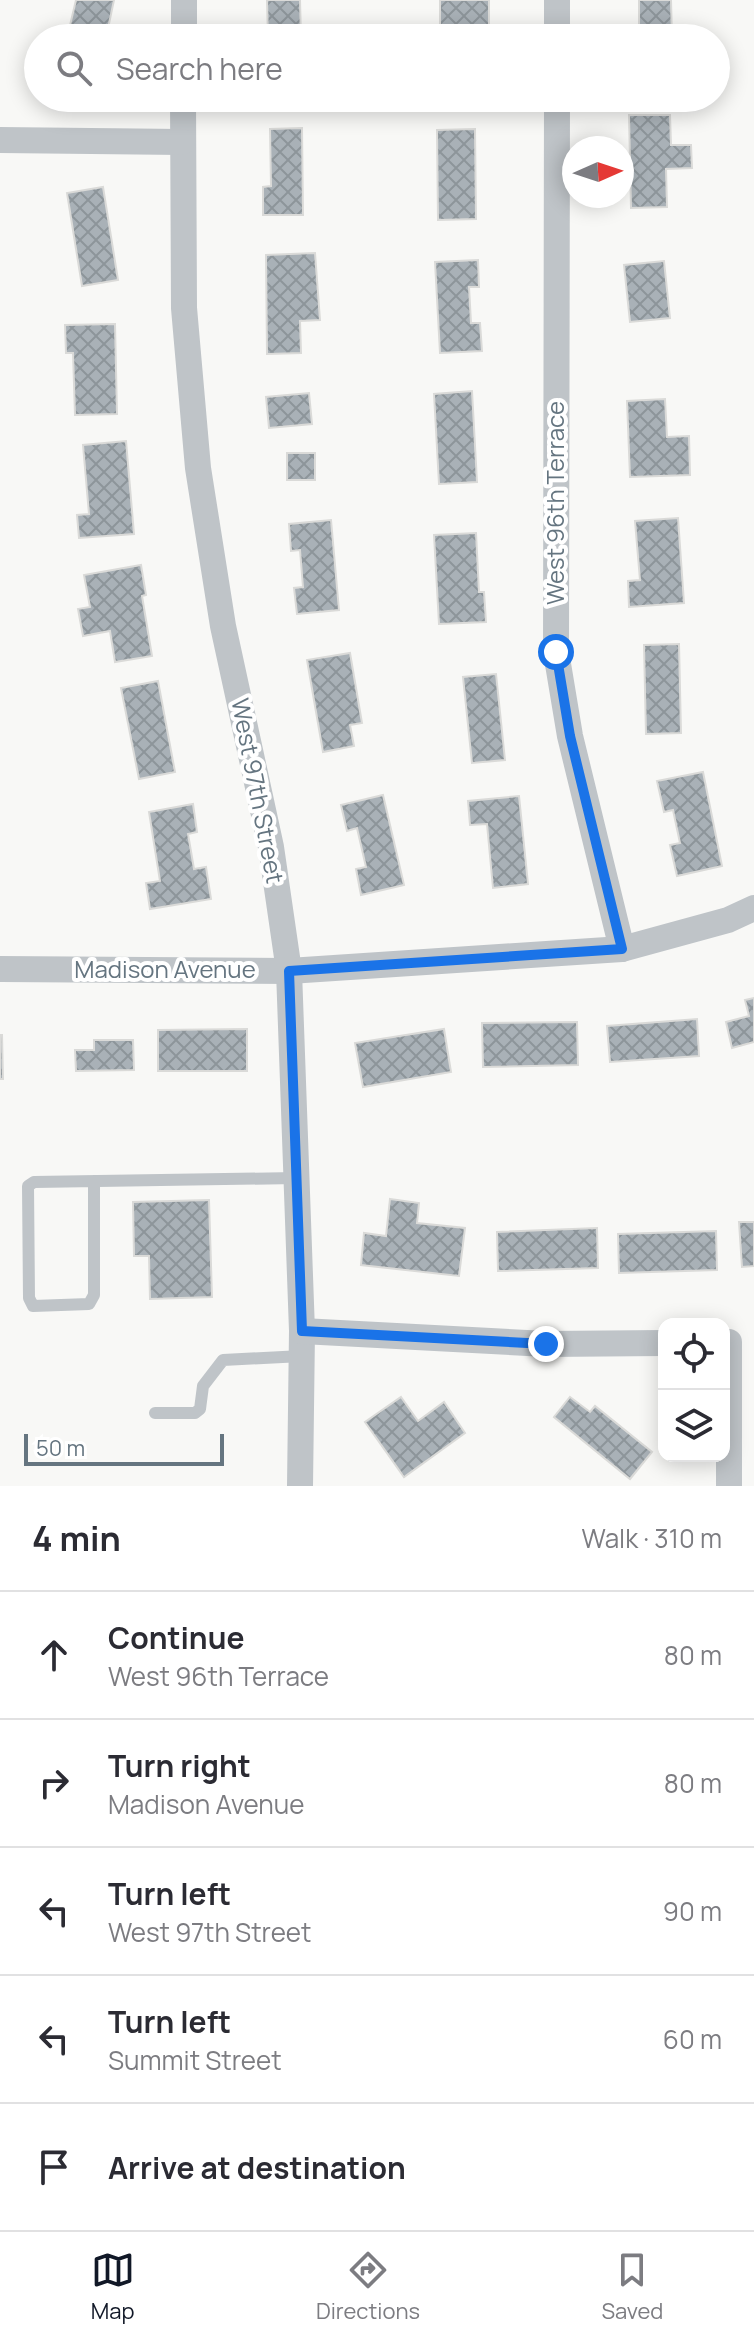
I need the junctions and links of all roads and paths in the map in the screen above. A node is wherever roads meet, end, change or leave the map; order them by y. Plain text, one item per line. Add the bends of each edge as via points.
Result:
1 (184, 0) edge
2 (557, 0) edge
3 (184, 24) edge
4 (557, 24) edge
5 (183, 112) edge
6 (557, 112) edge
7 (0, 140) edge
8 (182, 142) junction
9 (754, 908) edge
10 (622, 949) junction
11 (0, 969) edge
12 (289, 971) junction
13 (296, 1178) junction
14 (94, 1181) junction
15 (736, 1342) edge
16 (658, 1343) edge
17 (302, 1344) junction
18 (155, 1413) dead end
19 (300, 1486) edge
20 (729, 1486) edge

1 - 3 street
2 - 4 street
5 - 8 street, West 97th Street
6 - 10 street, West 96th Terrace via 556,652 570,736
7 - 8 street
8 - 12 street, West 97th Street via 184,308 198,468 223,626 271,847
9 - 10 street, Madison Avenue
10 - 12 street, Madison Avenue
11 - 12 street, Madison Avenue
12 - 13 street, West 97th Street
13 - 14 lane
13 - 17 street, West 97th Street
14 - 14 lane via 94,1295 89,1304 33,1306 28,1186
15 - 20 street
16 - 17 street
17 - 18 lane via 223,1360 203,1386 195,1413
17 - 19 street, West 97th Street

